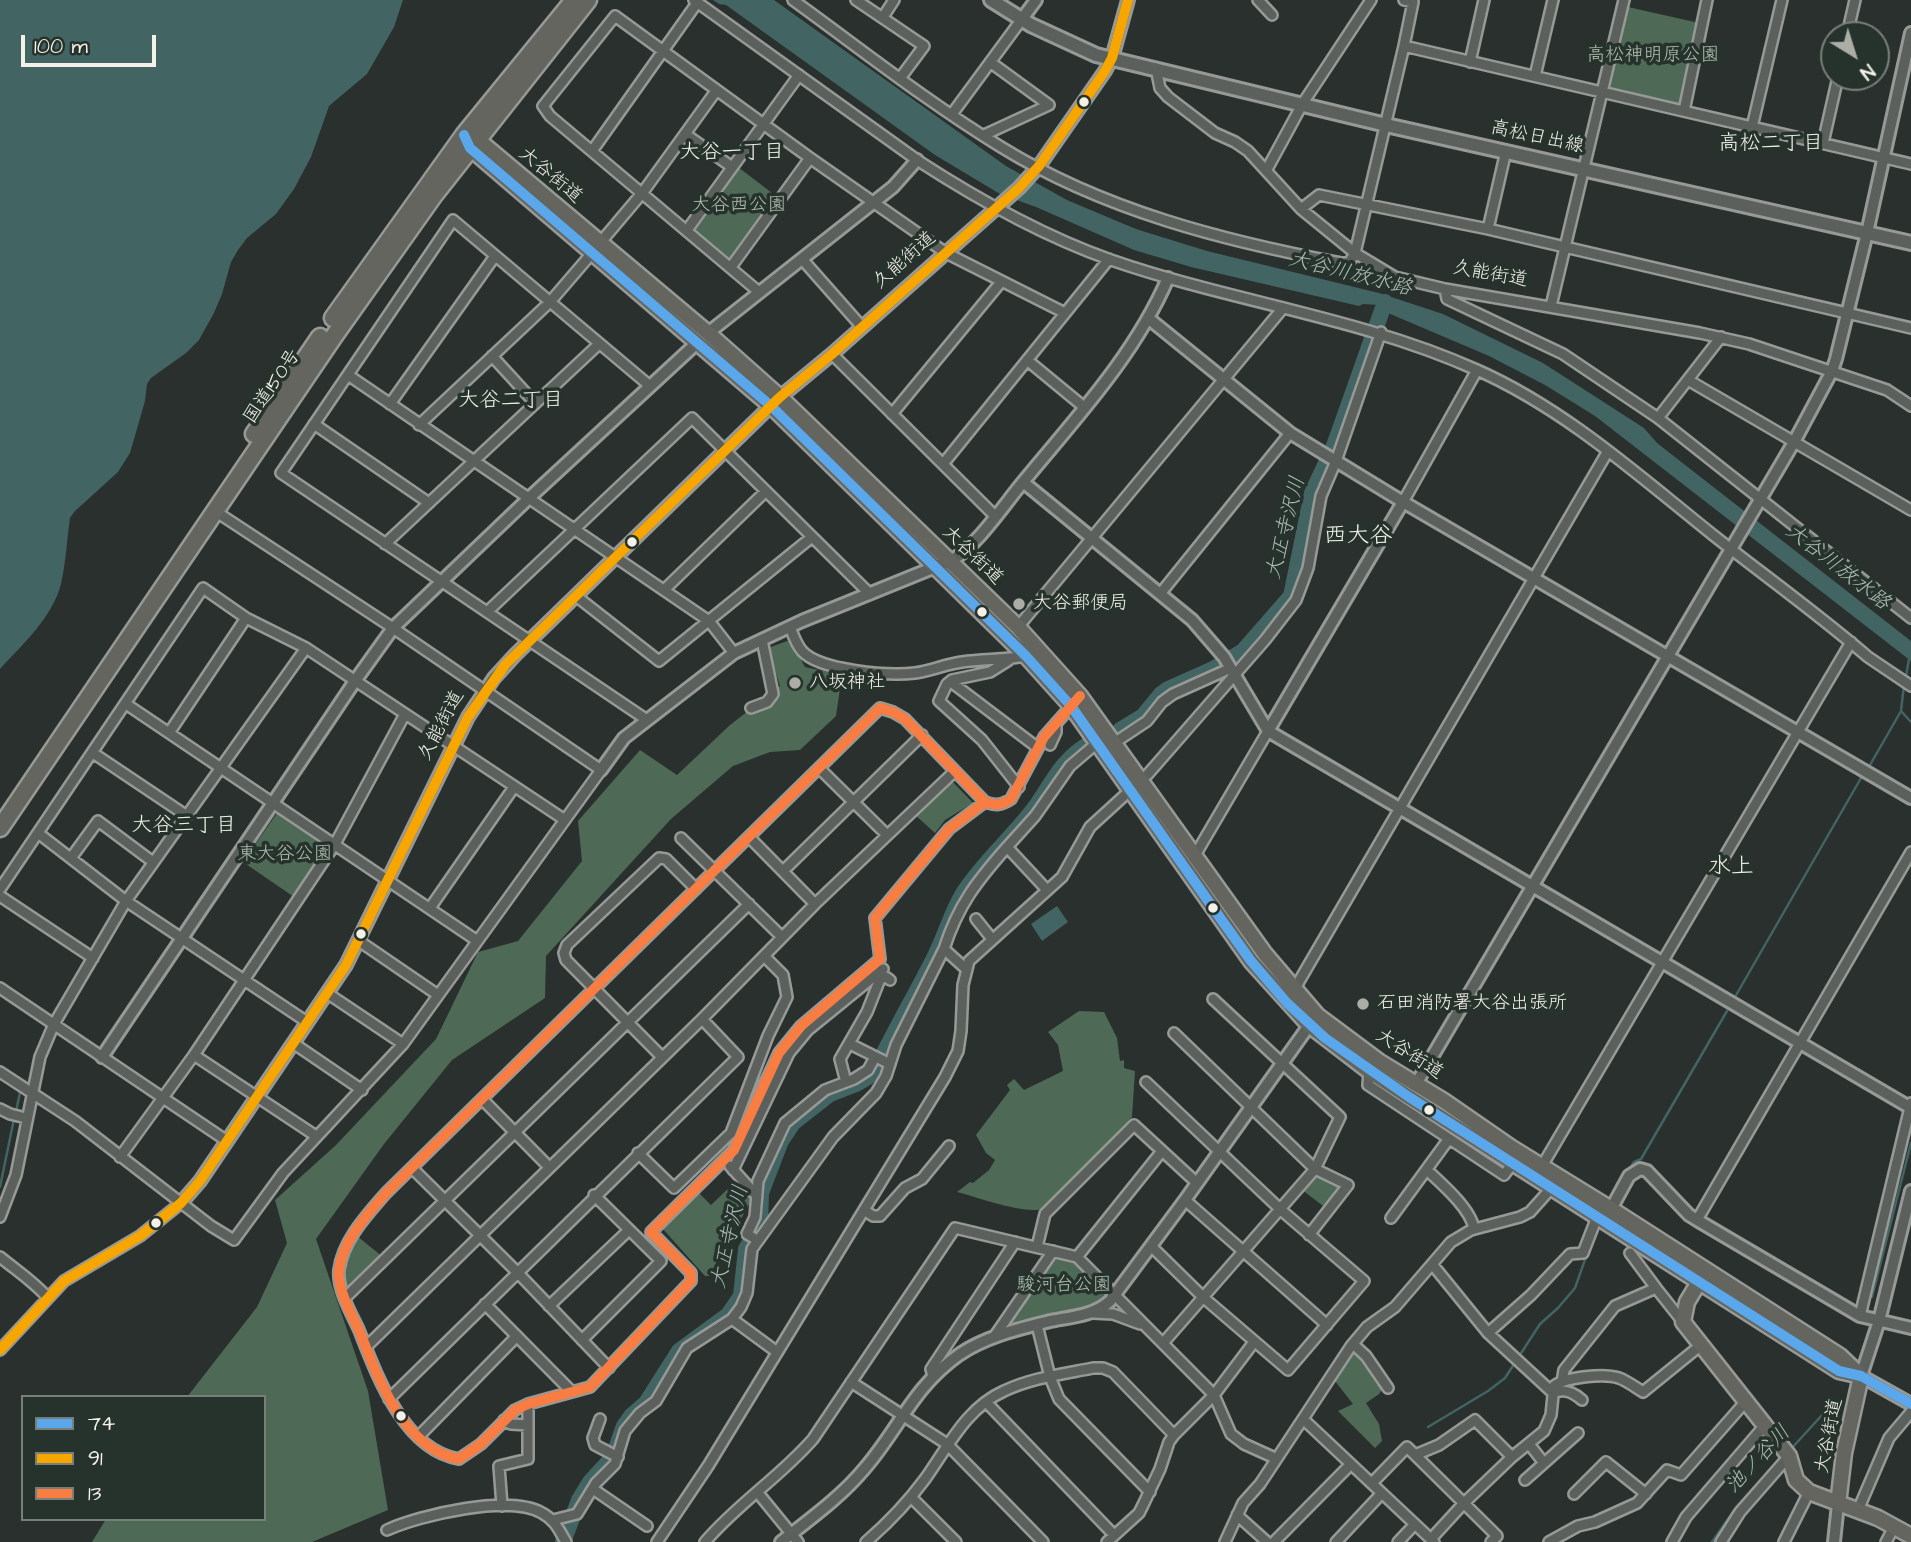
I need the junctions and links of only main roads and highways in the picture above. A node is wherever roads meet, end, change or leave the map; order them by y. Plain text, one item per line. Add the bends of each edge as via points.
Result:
1 (574, 0) edge
2 (588, 0) edge
3 (990, 0) edge
4 (471, 141) junction
5 (1911, 243) edge
6 (776, 401) junction
7 (1075, 701) junction
8 (1136, 785) junction
9 (6, 811) edge
10 (0, 828) edge
11 (1313, 1020) junction
12 (1557, 1182) junction
13 (1699, 1282) junction
14 (1861, 1376) junction
15 (1838, 1504) junction
16 (1911, 1536) edge

1 - 4 highway, 国道150号
2 - 4 highway, 国道150号
3 - 5 main road, 高松日出線 via 1096,55
4 - 6 main road, 大谷街道
4 - 9 highway, 国道150号
4 - 9 highway, 国道150号 via 403,218 295,373
6 - 7 main road, 大谷街道 via 936,567
6 - 7 main road, 大谷街道 via 1018,627 1056,667
7 - 8 main road, 大谷街道 via 1097,743
7 - 8 main road, 大谷街道 via 1114,743
8 - 11 main road, 大谷街道
8 - 11 main road, 大谷街道 via 1251,961
9 - 10 highway
11 - 12 main road, 大谷街道 via 1542,1166
11 - 12 main road, 大谷街道 via 1369,1071 1513,1163
12 - 13 main road, 大谷街道 via 1597,1217
12 - 14 main road, 大谷街道 via 1611,1209 1840,1356
13 - 14 main road, 大谷街道 via 1839,1371
13 - 15 main road, 大谷街道 via 1687,1302 1683,1322 1787,1453 1796,1480 1809,1492
14 - 15 main road, 大谷街道
15 - 16 main road, 大谷街道

